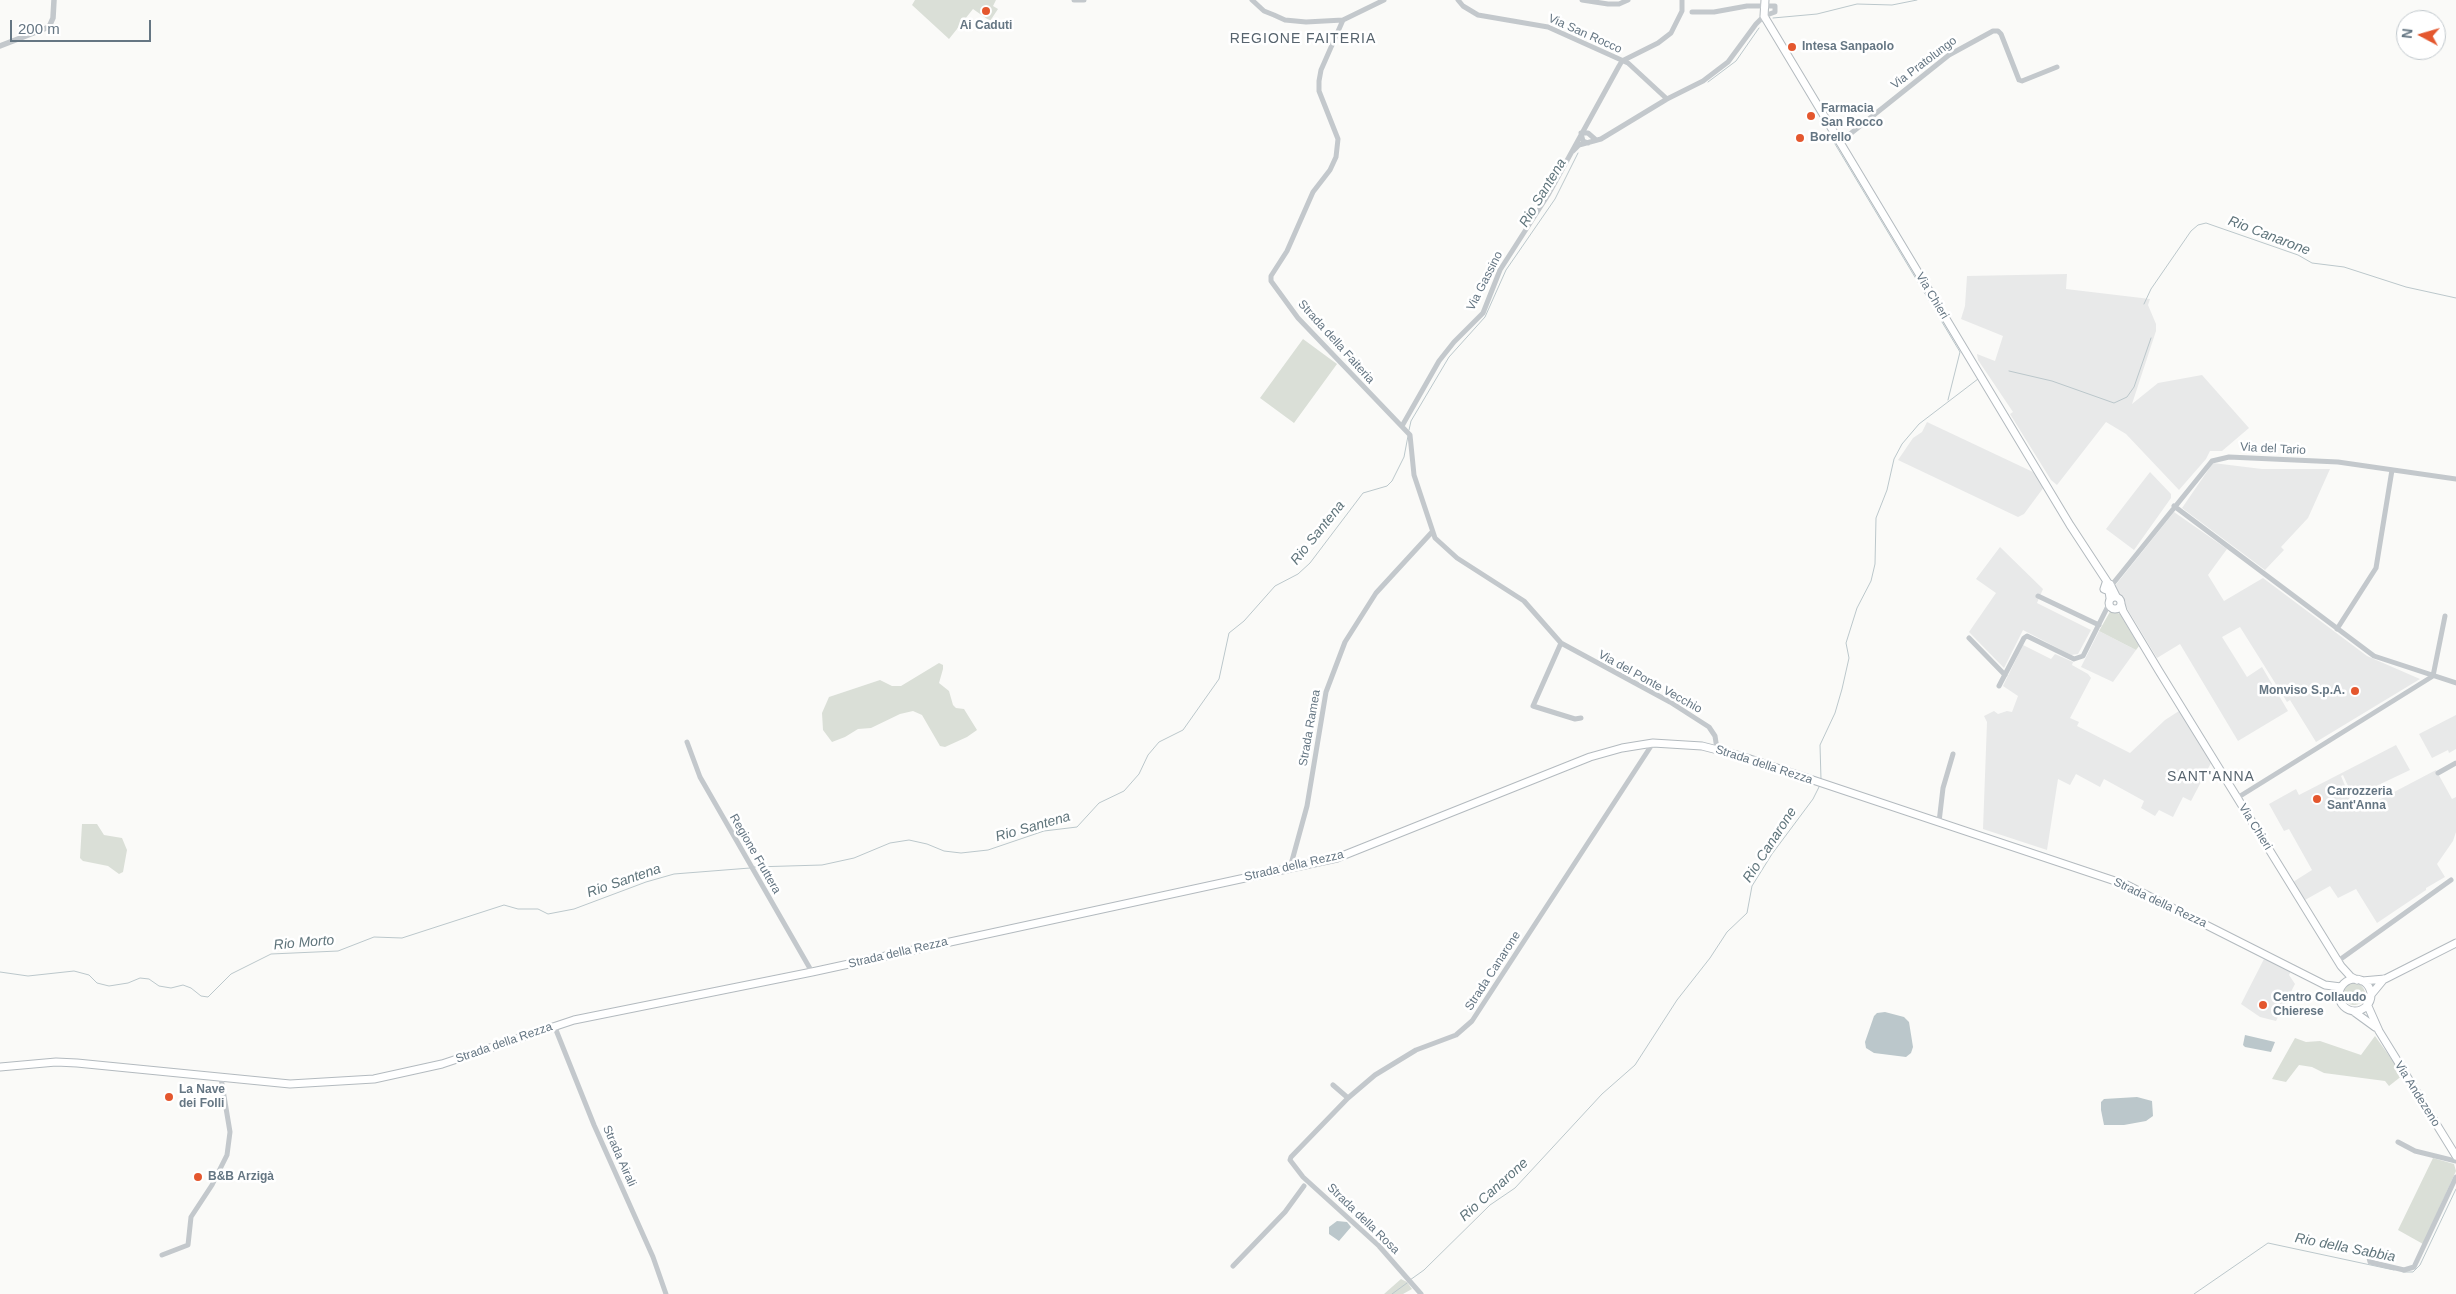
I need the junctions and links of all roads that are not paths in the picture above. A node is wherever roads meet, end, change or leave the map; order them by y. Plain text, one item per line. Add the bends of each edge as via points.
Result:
1 (54, 0) edge
2 (1074, 0) edge
3 (1084, 0) edge
4 (1252, 0) edge
5 (1458, 0) edge
6 (1582, 0) edge
7 (1628, 0) edge
8 (1682, 0) edge
9 (1380, 1) edge
10 (1764, 3) edge
11 (1692, 12) dead end
12 (1764, 16) junction
13 (1343, 20) junction
14 (0, 46) edge
15 (1622, 61) junction
16 (2057, 67) dead end
17 (1667, 99) junction
18 (1581, 133) junction
19 (1596, 140) junction
20 (1840, 142) junction
21 (1588, 143) junction
22 (1571, 153) junction
23 (1402, 426) junction
24 (2392, 470) junction
25 (2456, 479) edge
26 (2174, 506) junction
27 (1432, 532) junction
28 (2109, 584) junction
29 (2038, 596) dead end
30 (2114, 605) junction
31 (2445, 616) dead end
32 (2099, 625) junction
33 (2337, 629) junction
34 (1969, 638) dead end
35 (1561, 643) junction
36 (2005, 675) junction
37 (2433, 676) junction
38 (2456, 683) edge
39 (1999, 686) dead end
40 (1581, 718) dead end
41 (687, 742) dead end
42 (1653, 743) junction
43 (1717, 749) junction
44 (1953, 754) dead end
45 (2456, 763) edge
46 (2438, 773) dead end
47 (2237, 798) junction
48 (1939, 822) junction
49 (1290, 868) junction
50 (2451, 880) dead end
51 (2456, 943) edge
52 (2340, 964) junction
53 (812, 972) junction
54 (2385, 979) junction
55 (2360, 980) junction
56 (2325, 985) junction
57 (2342, 986) junction
58 (2370, 996) junction
59 (2341, 1003) junction
60 (2367, 1004) junction
61 (2353, 1011) junction
62 (554, 1025) junction
63 (2379, 1031) junction
64 (0, 1067) edge
65 (221, 1078) junction
66 (1333, 1085) dead end
67 (1348, 1098) junction
68 (2398, 1142) dead end
69 (2456, 1156) edge
70 (2456, 1161) edge
71 (1303, 1177) junction
72 (2456, 1177) edge
73 (1310, 1182) junction
74 (1304, 1186) junction
75 (2371, 1251) dead end
76 (162, 1255) dead end
77 (1232, 1266) dead end
78 (666, 1294) edge
79 (1421, 1294) edge

1 - 14 street via 49,27
2 - 3 street
4 - 13 street via 1264,11 1285,20
5 - 15 street, Via San Rocco via 1478,15 1548,27
6 - 7 street via 1608,4
8 - 15 street via 1682,11 1671,33
9 - 13 street
10 - 11 street via 1722,12
10 - 12 main road
10 - 12 street via 1775,6 1775,12
12 - 17 street via 1728,62 1695,86
12 - 20 main road, Via Chieri
13 - 23 street, Strada della Faiteria via 1318,81 1338,140 1336,157 1313,192 1287,251 1270,279 1298,318
15 - 17 street, Via San Rocco via 1632,66
15 - 18 street, Via Gassino
16 - 20 street, Via Pratolungo via 2018,80 2001,34 1993,31 1949,54
17 - 19 street
18 - 19 street via 1588,133
18 - 21 street via 1583,141
18 - 22 street, Via Gassino
19 - 21 street
20 - 28 main road, Via Chieri
21 - 22 street via 1579,145
22 - 23 street, Via Gassino via 1500,270 1483,313 1440,361
23 - 27 street, Via del Ponte Vecchio via 1409,433 1414,475
24 - 25 street, Via del Tario
24 - 26 street, Via del Tario via 2338,462 2229,457 2212,461
24 - 33 street via 2376,568
26 - 28 street, Via del Tario
26 - 33 street
27 - 35 street, Via del Ponte Vecchio via 1457,558 1524,601
27 - 49 street, Strada Ramea via 1376,593 1345,642 1326,692 1307,806
28 - 30 main road, Via Chieri
29 - 32 street
30 - 32 street
30 - 47 main road, Via Chieri
31 - 37 street
32 - 36 street via 2079,659 2027,636
33 - 37 street via 2374,656
34 - 36 street
35 - 40 street via 1533,706
35 - 43 street, Via del Ponte Vecchio via 1709,727 1715,736
36 - 39 street
37 - 38 street
37 - 47 street
41 - 53 street, Regione Fruttera via 700,777
42 - 43 main road, Strada della Rezza
42 - 49 main road, Strada della Rezza via 1590,757 1361,850
42 - 67 street, Strada Canarone via 1472,1021 1456,1035 1416,1050 1375,1075
43 - 48 main road, Strada della Rezza
44 - 48 street
45 - 46 street
47 - 52 main road, Via Chieri
48 - 56 main road, Strada della Rezza via 2127,885
49 - 53 main road, Strada della Rezza
50 - 52 street
51 - 54 main road
52 - 55 main road, Via Chieri via 2351,977
52 - 57 main road, Via Chieri
53 - 62 main road, Strada della Rezza
54 - 55 main road
54 - 58 main road
55 - 57 main road
55 - 58 main road via 2368,987
56 - 57 main road, Strada della Rezza
56 - 59 main road, Strada della Rezza
57 - 59 main road
58 - 60 main road
59 - 61 main road
60 - 61 main road
60 - 63 main road, Via Andezeno
61 - 63 main road, Via Andezeno
62 - 65 main road, Strada della Rezza via 442,1064 374,1079 290,1084
62 - 78 street, Strada Airali
63 - 69 main road, Via Andezeno
64 - 65 main road, Strada della Rezza via 56,1062
65 - 76 street via 230,1132 227,1155 191,1217 188,1245
66 - 67 street
67 - 71 street, Strada Canarone via 1291,1157
68 - 70 street via 2416,1151
71 - 73 street, Strada Canarone
71 - 74 street, Strada Canarone
72 - 75 street via 2414,1267 2404,1270 2370,1262
73 - 74 street
73 - 79 street, Strada della Rosa via 1379,1246
74 - 77 street via 1285,1212

